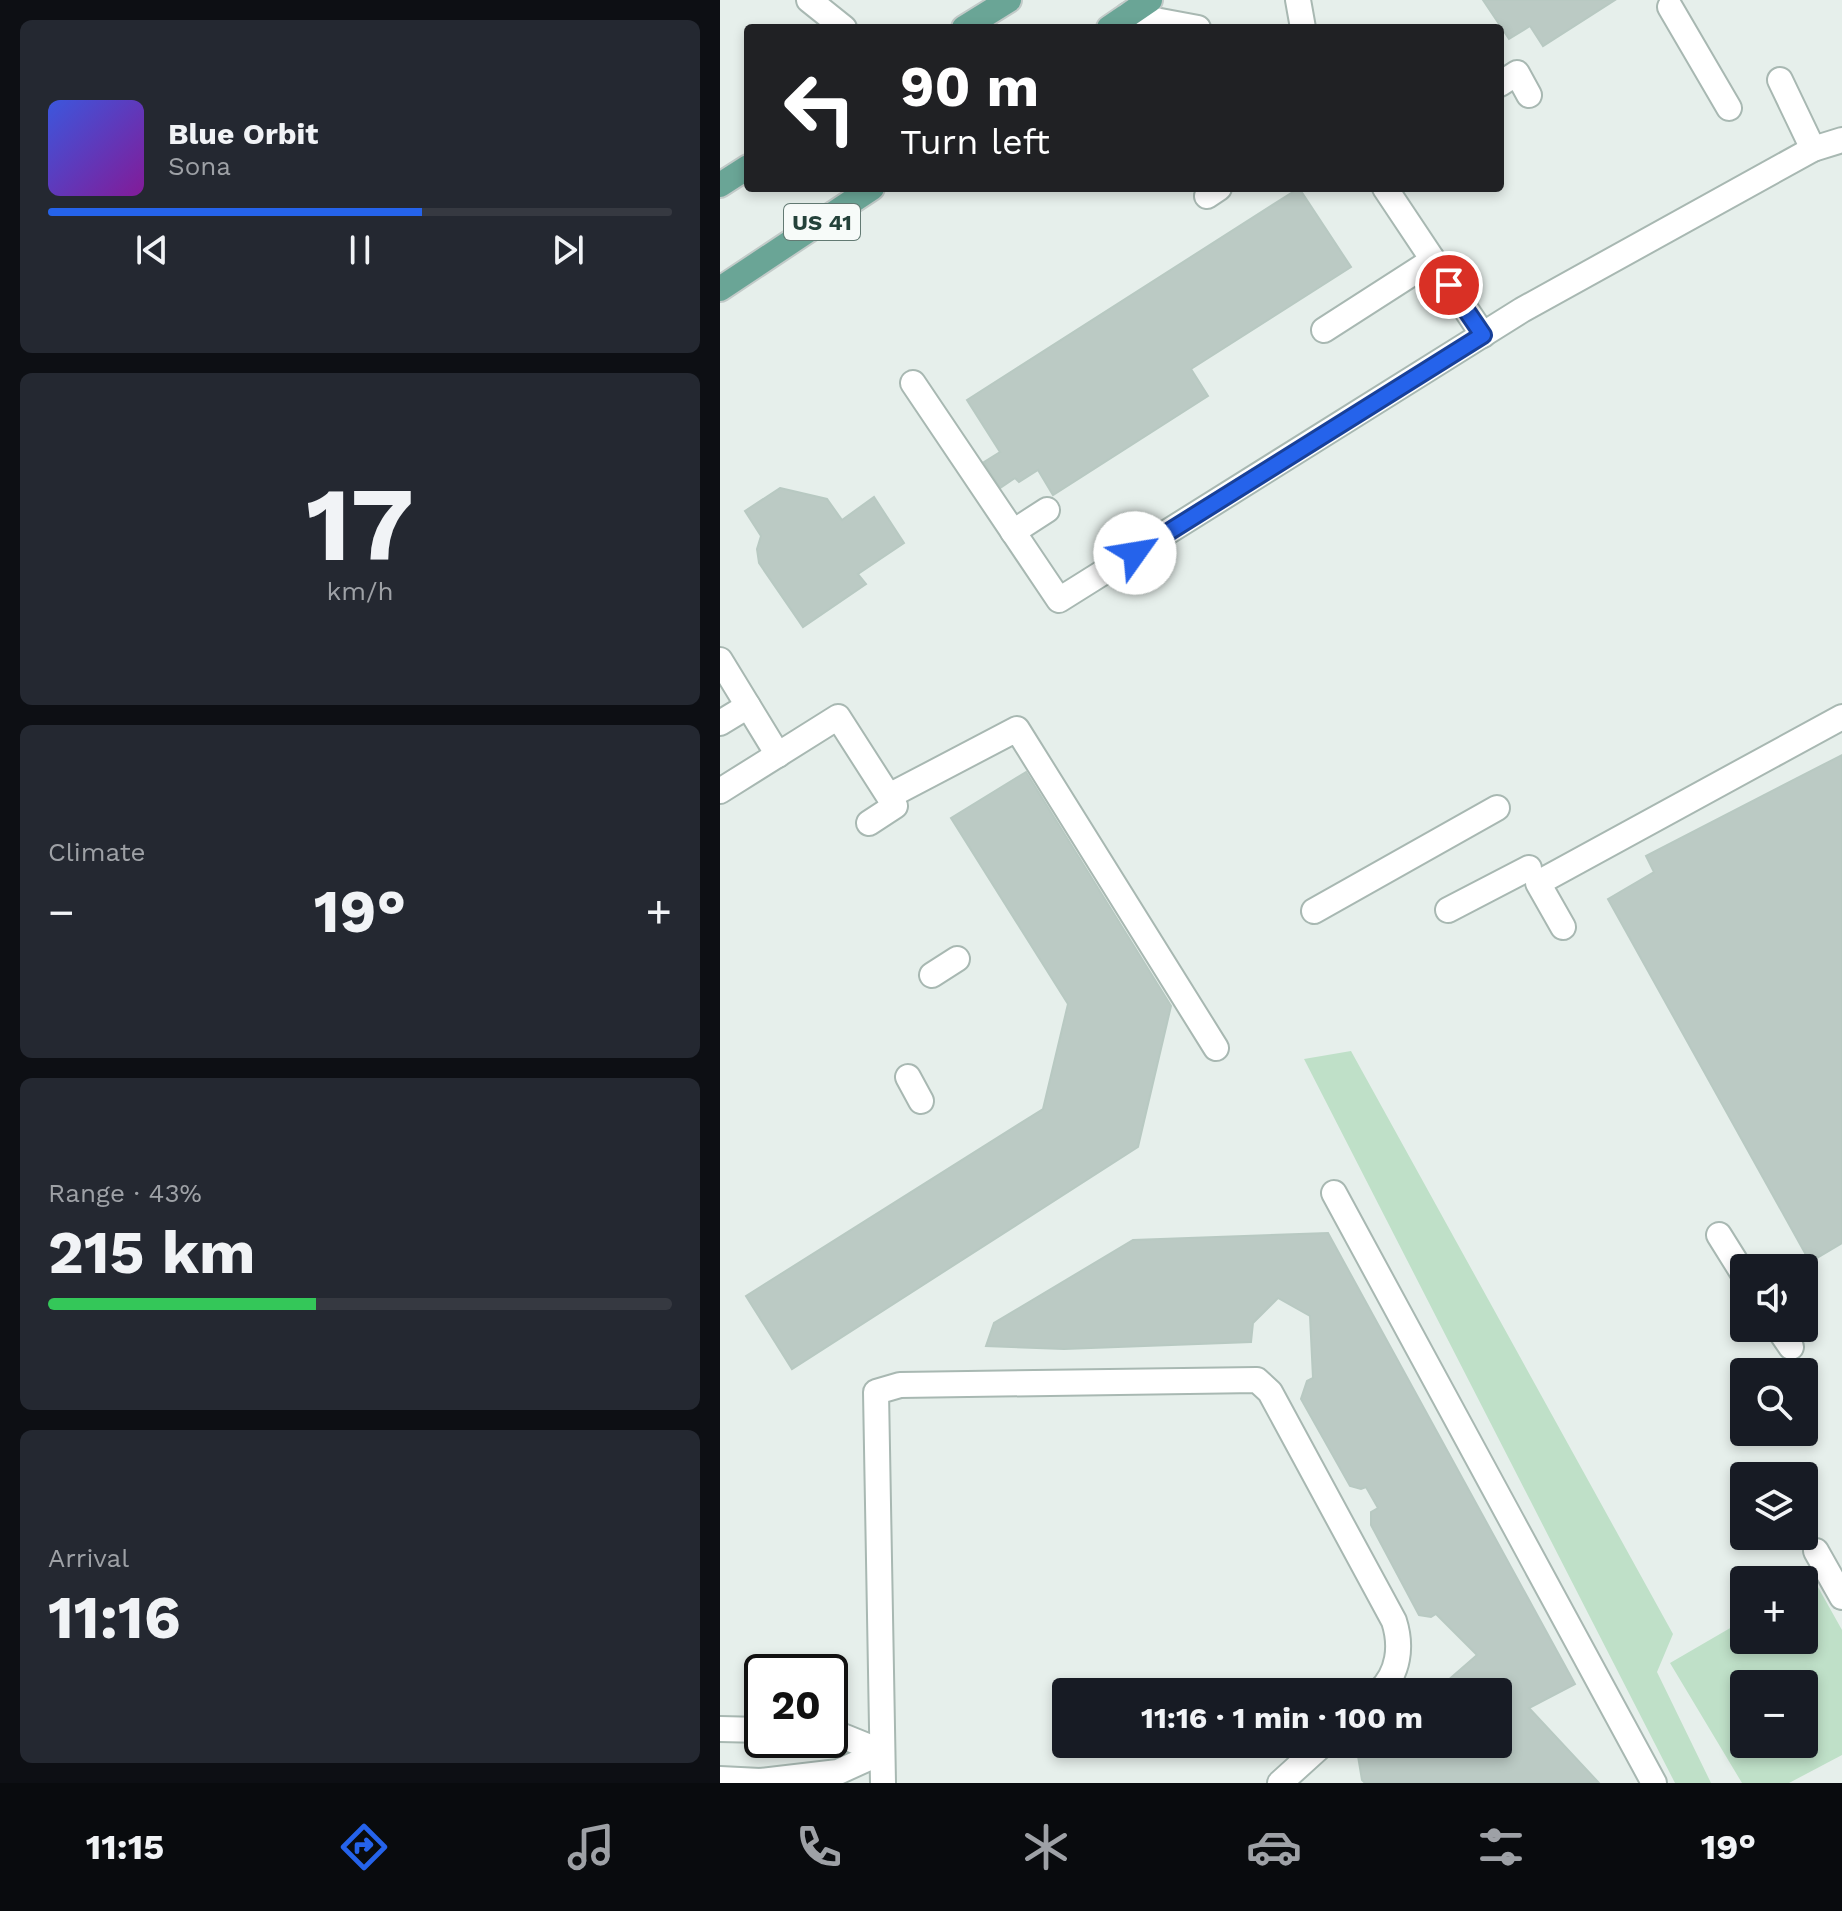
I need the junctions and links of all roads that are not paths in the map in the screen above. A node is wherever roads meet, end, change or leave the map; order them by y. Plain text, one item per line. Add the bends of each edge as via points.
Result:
1 (807, 0) edge
2 (1009, 0) edge
3 (1150, 0) edge
4 (1298, 0) edge
5 (1670, 7) dead end
6 (1119, 22) edge
7 (810, 24) edge
8 (839, 24) edge
9 (970, 24) edge
10 (1145, 24) edge
11 (1302, 24) edge
12 (1780, 80) dead end
13 (1504, 81) edge
14 (1529, 95) dead end
15 (1729, 108) dead end
16 (1842, 140) edge
17 (1813, 149) junction
18 (744, 170) edge
19 (720, 185) edge
20 (866, 192) edge
21 (1388, 192) edge
22 (1433, 260) junction
23 (720, 289) edge
24 (1324, 330) dead end
25 (1483, 335) junction
26 (913, 383) dead end
27 (1047, 510) dead end
28 (1013, 532) junction
29 (720, 660) edge
30 (748, 706) junction
31 (1842, 717) edge
32 (720, 723) edge
33 (778, 755) junction
34 (720, 791) edge
35 (889, 796) junction
36 (1497, 808) dead end
37 (869, 823) dead end
38 (1529, 868) dead end
39 (1448, 910) dead end
40 (1314, 911) dead end
41 (1563, 927) dead end
42 (957, 959) dead end
43 (932, 975) dead end
44 (1216, 1048) dead end
45 (908, 1077) dead end
46 (921, 1101) dead end
47 (1334, 1193) dead end
48 (1719, 1235) dead end
49 (1731, 1254) edge
50 (1816, 1551) dead end
51 (1842, 1597) edge
52 (1390, 1678) edge
53 (720, 1729) edge
54 (744, 1730) edge
55 (848, 1738) edge
56 (882, 1752) junction
57 (1308, 1758) edge
58 (720, 1779) edge
59 (760, 1782) edge
60 (883, 1783) edge
61 (1280, 1783) edge
62 (1654, 1783) edge

1 - 7 lane
1 - 8 lane
2 - 9 main road
3 - 6 main road
4 - 11 lane
5 - 15 lane
6 - 10 lane
12 - 17 lane
13 - 14 lane via 1517,73
16 - 17 lane
17 - 25 lane
18 - 19 main road
20 - 23 main road, US 41
21 - 22 lane
22 - 24 lane
22 - 25 lane
25 - 28 lane via 1059,600
26 - 28 lane
27 - 28 lane
29 - 30 lane
30 - 32 lane
30 - 33 lane
31 - 41 lane via 1538,883
33 - 34 lane
33 - 35 lane via 838,717
35 - 37 lane via 895,806
35 - 44 lane via 1017,729
36 - 40 lane
38 - 39 lane
42 - 43 lane
45 - 46 lane
47 - 62 lane
48 - 49 lane
50 - 51 lane
52 - 56 lane via 1399,1643 1394,1621 1270,1392 1257,1380 900,1385 876,1392
53 - 54 lane
55 - 56 lane
56 - 59 lane via 838,1772
56 - 60 lane
57 - 61 lane
58 - 59 lane

